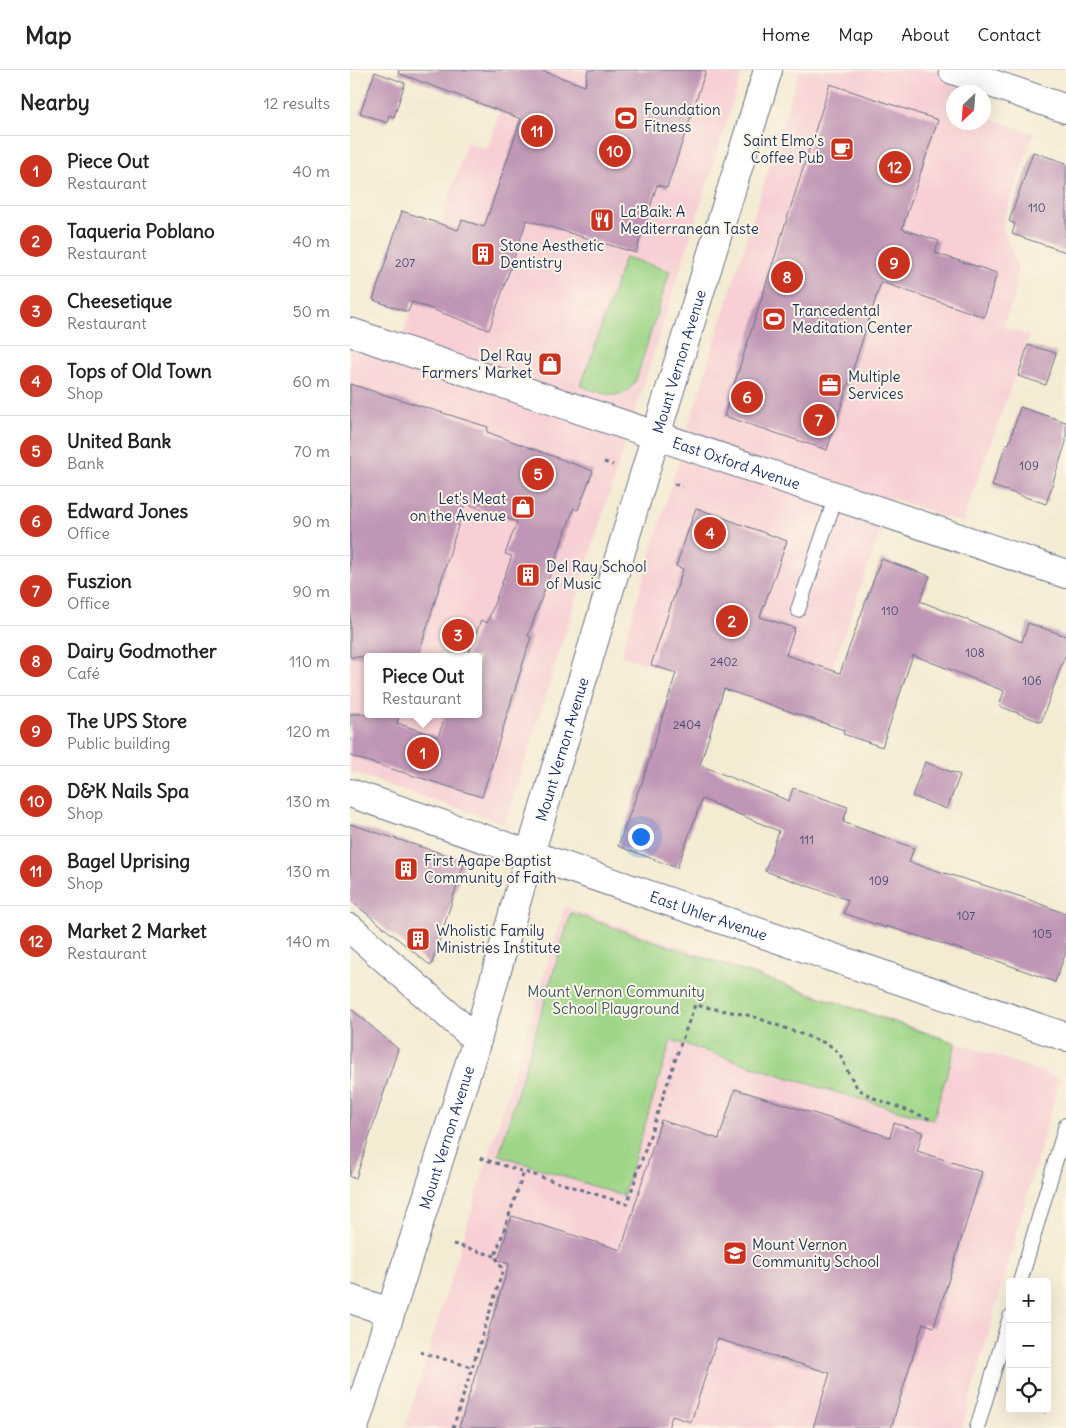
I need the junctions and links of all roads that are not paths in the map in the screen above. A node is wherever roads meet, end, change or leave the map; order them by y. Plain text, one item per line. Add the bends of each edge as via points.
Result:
1 (768, 70) edge
2 (954, 70) edge
3 (1066, 109) edge
4 (350, 332) edge
5 (656, 435) junction
6 (836, 496) junction
7 (1066, 574) edge
8 (798, 610) dead end
9 (350, 793) edge
10 (530, 854) junction
11 (350, 928) edge
12 (1066, 1037) edge
13 (477, 1040) junction
14 (1066, 1125) edge
15 (1021, 1278) edge
16 (350, 1299) edge
17 (390, 1312) junction
18 (1008, 1323) edge
19 (354, 1428) edge
20 (977, 1428) edge

1 - 5 street, Mount Vernon Avenue
2 - 3 street
4 - 5 street, East Oxford Avenue
5 - 6 street, East Oxford Avenue
5 - 10 street, Mount Vernon Avenue
6 - 7 street, East Oxford Avenue
6 - 8 lane
9 - 10 street, East Uhler Avenue
10 - 12 street, East Uhler Avenue
10 - 13 street, Mount Vernon Avenue
11 - 13 street
13 - 17 street, Mount Vernon Avenue
14 - 15 lane
16 - 17 street
17 - 19 street, Mount Vernon Avenue
18 - 20 lane

